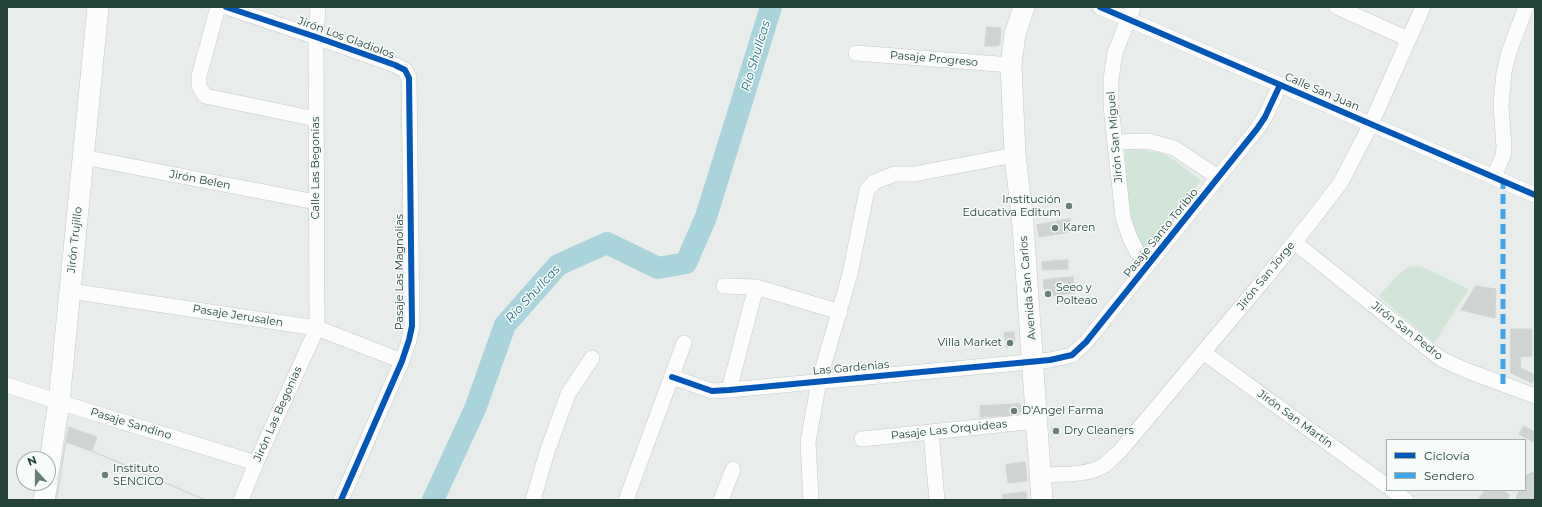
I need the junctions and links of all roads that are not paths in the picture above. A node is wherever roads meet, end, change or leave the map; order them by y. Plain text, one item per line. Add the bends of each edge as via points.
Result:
1 (98, 7) edge
2 (218, 7) edge
3 (226, 7) edge
4 (318, 7) edge
5 (1024, 7) edge
6 (1100, 7) edge
7 (1336, 7) edge
8 (1423, 7) edge
9 (1526, 7) edge
10 (1131, 13) edge
11 (316, 37) junction
12 (1408, 39) junction
13 (856, 53) dead end
14 (1011, 65) junction
15 (409, 78) joint
16 (1280, 85) junction
17 (316, 119) junction
18 (1371, 124) junction
19 (1115, 142) junction
20 (1015, 155) junction
21 (83, 157) junction
22 (1494, 176) junction
23 (1218, 177) junction
24 (1535, 195) edge
25 (316, 202) junction
26 (1294, 242) junction
27 (1149, 263) junction
28 (724, 286) dead end
29 (756, 287) junction
30 (70, 291) junction
31 (840, 312) junction
32 (317, 328) junction
33 (684, 343) dead end
34 (1203, 352) junction
35 (592, 358) dead end
36 (402, 361) junction
37 (1033, 361) junction
38 (672, 377) junction
39 (819, 381) junction
40 (7, 385) edge
41 (729, 390) junction
42 (1535, 396) edge
43 (59, 402) junction
44 (1037, 421) junction
45 (931, 432) junction
46 (862, 439) dead end
47 (51, 451) edge
48 (256, 462) junction
49 (733, 469) dead end
50 (1041, 475) junction
51 (1535, 484) edge
52 (1386, 485) edge
53 (1393, 491) edge
54 (241, 500) edge
55 (341, 500) edge
56 (533, 500) edge
57 (626, 500) edge
58 (721, 500) edge
59 (811, 500) edge
60 (937, 500) edge
61 (1042, 500) edge
62 (1406, 500) edge
63 (1528, 500) edge

1 - 21 main road, Jirón Trujillo
2 - 17 street via 199,76 199,86 205,96
3 - 11 street, Jirón Los Gladiolos
4 - 11 street, Calle Las Begonias
5 - 14 main road, Avenida San Carlos via 1015,34
6 - 10 street, Calle San Juan
7 - 12 street
8 - 12 street, Jirón San Jorge
9 - 22 street via 1509,52 1503,77 1501,105 1504,147
10 - 16 street, Calle San Juan
10 - 19 street, Jirón San Miguel via 1115,53 1111,79
11 - 15 street, Jirón Los Gladiolos via 405,70
11 - 17 street, Calle Las Begonias
12 - 18 street, Jirón San Jorge
13 - 14 street, Pasaje Progreso
14 - 20 main road, Avenida San Carlos
15 - 36 street, Pasaje Las Magnolias via 412,326
16 - 18 street, Calle San Juan
16 - 23 street, Pasaje Santo Toribio via 1261,123
17 - 25 street, Calle Las Begonias
18 - 22 street, Calle San Juan
18 - 26 street, Jirón San Jorge via 1340,182
19 - 23 street via 1148,140 1174,148
19 - 27 street, Jirón San Miguel via 1125,225 1137,252
20 - 31 street via 914,174 895,174 874,182 867,190
20 - 37 main road, Avenida San Carlos
21 - 25 street, Jirón Belen
21 - 30 main road, Jirón Trujillo
22 - 24 street, Calle San Juan
23 - 27 street, Pasaje Santo Toribio
25 - 32 street, Calle Las Begonias
26 - 34 street, Jirón San Jorge
26 - 42 street, Jirón San Pedro via 1441,358 1468,372
27 - 37 street, Pasaje Santo Toribio via 1086,342 1072,355 1061,359
28 - 29 street
29 - 31 street
29 - 41 street
30 - 32 street, Pasaje Jerusalen
30 - 43 main road, Jirón Trujillo
31 - 39 street
32 - 36 street, Pasaje Jerusalen
32 - 48 street, Jirón Las Begonias
33 - 38 street
34 - 50 street, Jirón San Jorge via 1120,451 1102,467 1088,471
34 - 52 street, Jirón San Martín
35 - 56 street via 568,394
36 - 55 street, Pasaje Las Magnolias
37 - 39 street, Las Gardenias
37 - 44 main road, Avenida San Carlos
38 - 41 street, Las Gardenias via 712,391
38 - 57 street
39 - 41 street, Las Gardenias
39 - 59 street via 808,442
40 - 43 street, Pasaje Sandino
43 - 47 main road, Jirón Trujillo
43 - 48 street, Pasaje Sandino
44 - 45 street, Pasaje Las Orquideas
44 - 50 main road, Avenida San Carlos
45 - 46 street, Pasaje Las Orquideas
45 - 60 street
48 - 54 street, Jirón Las Begonias
49 - 58 street
50 - 61 main road, Avenida San Carlos
51 - 63 main road
53 - 62 street

